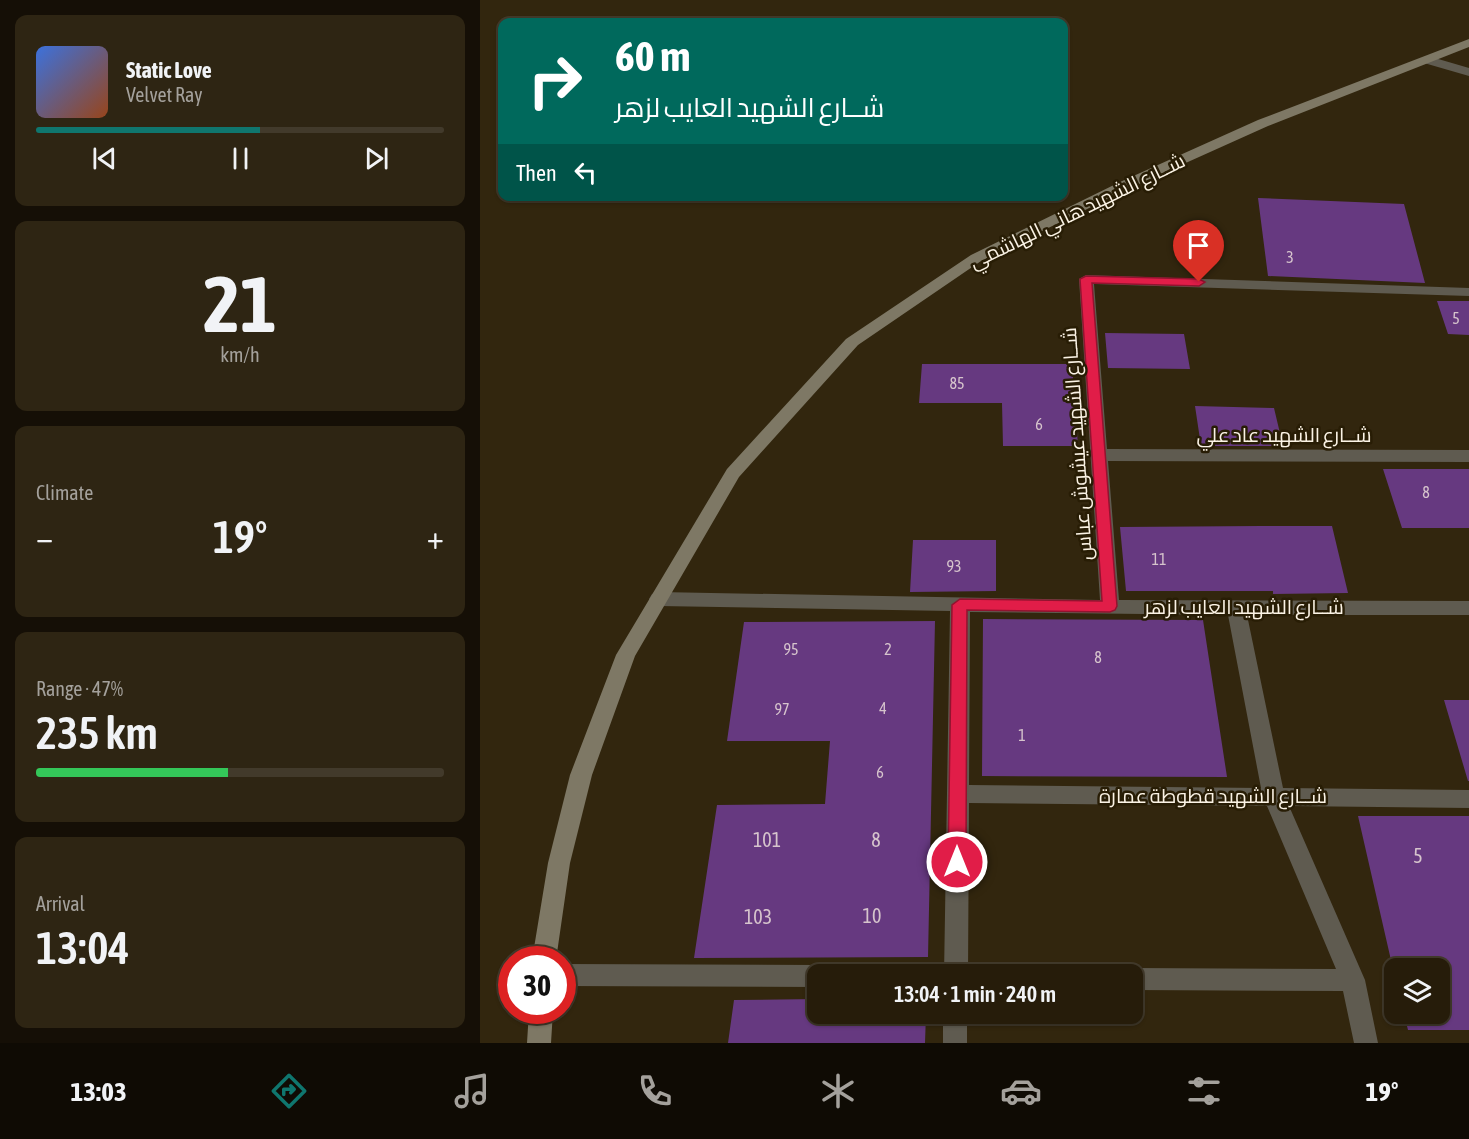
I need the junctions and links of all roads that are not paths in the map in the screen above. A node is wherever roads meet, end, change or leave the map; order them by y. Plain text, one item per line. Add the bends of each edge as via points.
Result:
1 (1469, 44) edge
2 (1428, 60) junction
3 (1469, 72) edge
4 (1469, 292) edge
5 (1100, 455) junction
6 (1469, 456) edge
7 (659, 599) junction
8 (960, 605) junction
9 (1110, 606) junction
10 (1236, 608) junction
11 (1469, 608) edge
12 (958, 794) junction
13 (1274, 797) junction
14 (1469, 799) edge
15 (546, 946) edge
16 (956, 964) edge
17 (576, 975) edge
18 (807, 976) edge
19 (1143, 978) edge
20 (1353, 980) junction
21 (540, 1024) edge
22 (955, 1024) edge
23 (539, 1043) edge
24 (955, 1043) edge
25 (1366, 1043) edge

1 - 2 street, شــارع الشهيد هاني الهاشمي
2 - 3 street
2 - 7 street, شــارع الشهيد هاني الهاشمي via 1263,123 1125,185 976,258 852,342 733,473
4 - 5 street, شــارع الشهيد عيشوش عباس via 1086,279
5 - 6 street, شــارع الشهيد عاد علي
5 - 9 street, شــارع الشهيد عيشوش عباس
7 - 8 street, شــارع الشهيد العايب لزهر
7 - 15 street, شــارع الشهيد هاني الهاشمي via 626,655 581,774 559,863
8 - 9 street, شــارع الشهيد العايب لزهر
8 - 12 street
9 - 10 street, شــارع الشهيد العايب لزهر
10 - 11 street, شــارع الشهيد العايب لزهر
10 - 13 street
12 - 13 street, شــارع الشهيد قطوطة عمارة
12 - 16 street
13 - 14 street, شــارع الشهيد قطوطة عمارة
13 - 20 street
17 - 18 street
19 - 20 street
20 - 25 street
21 - 23 street
22 - 24 street

